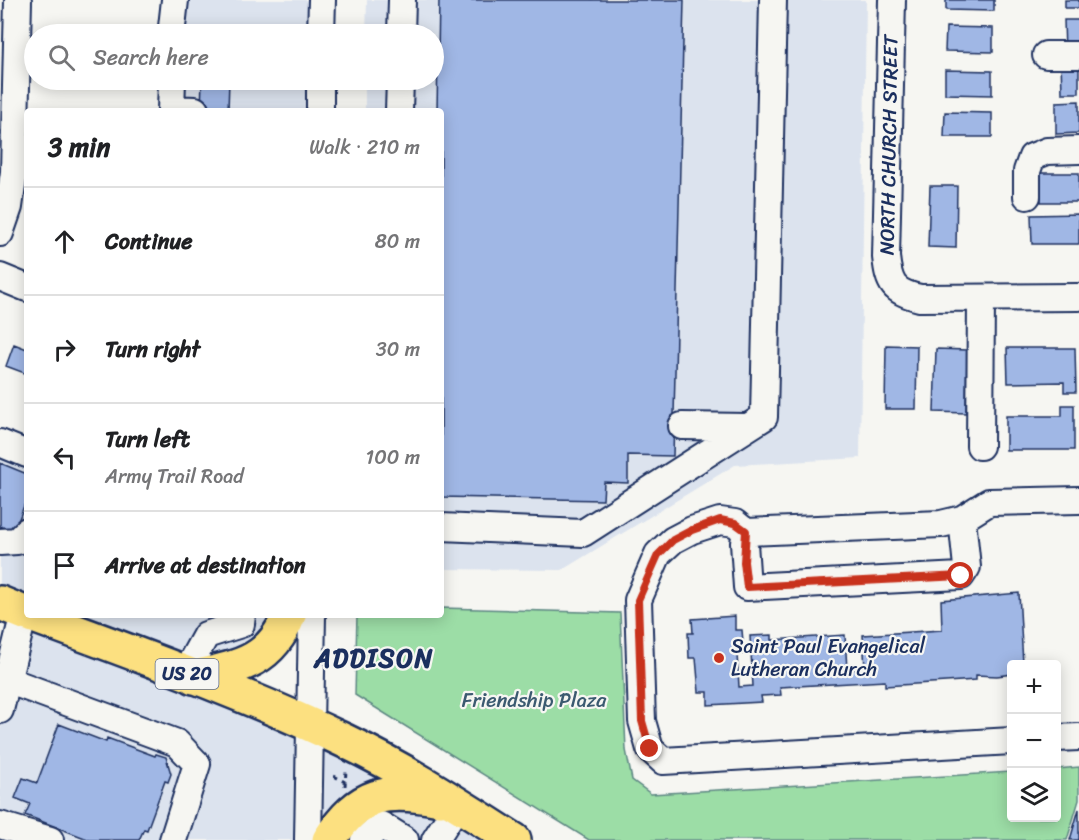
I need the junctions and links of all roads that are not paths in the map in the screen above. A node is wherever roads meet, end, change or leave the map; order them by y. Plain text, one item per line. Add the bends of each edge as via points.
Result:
1 (18, 0) edge
2 (175, 0) edge
3 (322, 0) edge
4 (402, 0) edge
5 (773, 0) edge
6 (892, 0) edge
7 (172, 24) edge
8 (321, 24) edge
9 (401, 24) edge
10 (1046, 55) dead end
11 (1079, 55) edge
12 (174, 90) edge
13 (320, 90) edge
14 (400, 90) edge
15 (179, 108) edge
16 (320, 108) edge
17 (399, 108) edge
18 (1079, 150) edge
19 (1027, 196) dead end
20 (0, 233) edge
21 (0, 277) edge
22 (24, 287) edge
23 (1079, 297) edge
24 (981, 298) junction
25 (682, 426) dead end
26 (747, 427) junction
27 (0, 443) edge
28 (980, 446) dead end
29 (24, 453) edge
30 (0, 460) edge
31 (24, 468) edge
32 (1079, 500) edge
33 (962, 519) junction
34 (444, 527) edge
35 (746, 531) junction
36 (24, 534) edge
37 (0, 542) edge
38 (20, 611) edge
39 (39, 618) edge
40 (242, 618) edge
41 (288, 618) edge
42 (312, 618) edge
43 (190, 675) junction
44 (8, 680) junction
45 (0, 710) edge
46 (309, 724) junction
47 (1079, 737) edge
48 (1061, 738) edge
49 (1007, 741) edge
50 (456, 803) junction
51 (0, 825) edge
52 (511, 839) edge
53 (50, 840) edge
54 (173, 840) edge
55 (308, 840) edge
56 (329, 840) edge
57 (364, 840) edge
58 (405, 840) edge
59 (435, 840) edge

1 - 20 street via 14,172
2 - 7 street
3 - 8 street
4 - 9 street
5 - 26 street via 764,417
6 - 24 street, NORTH CHURCH STREET via 888,275 895,288 906,295
10 - 11 street
12 - 15 street
13 - 16 street
14 - 17 street
18 - 19 street via 1047,151 1032,157 1027,171
21 - 22 street
23 - 24 street
24 - 28 street
25 - 26 street
26 - 34 street via 583,533
27 - 29 street
30 - 31 street
32 - 33 street via 989,502
33 - 35 street via 941,524
33 - 35 street via 967,567 961,576 949,577 747,587
35 - 49 street via 735,523 720,520 673,540 658,555 638,600 642,721 650,749 663,761
36 - 37 street via 17,540
38 - 44 street
39 - 43 main road, US 20
40 - 43 street via 241,624 206,635
41 - 43 main road via 267,651 250,661 226,670
42 - 46 street
43 - 46 main road, US 20
44 - 45 street
44 - 54 street via 177,743 197,764
46 - 50 main road, US 20
46 - 55 street
47 - 48 street
50 - 52 main road, US 20
50 - 56 main road via 412,793 378,796 358,805
50 - 59 street
51 - 53 street
57 - 58 street via 381,825

